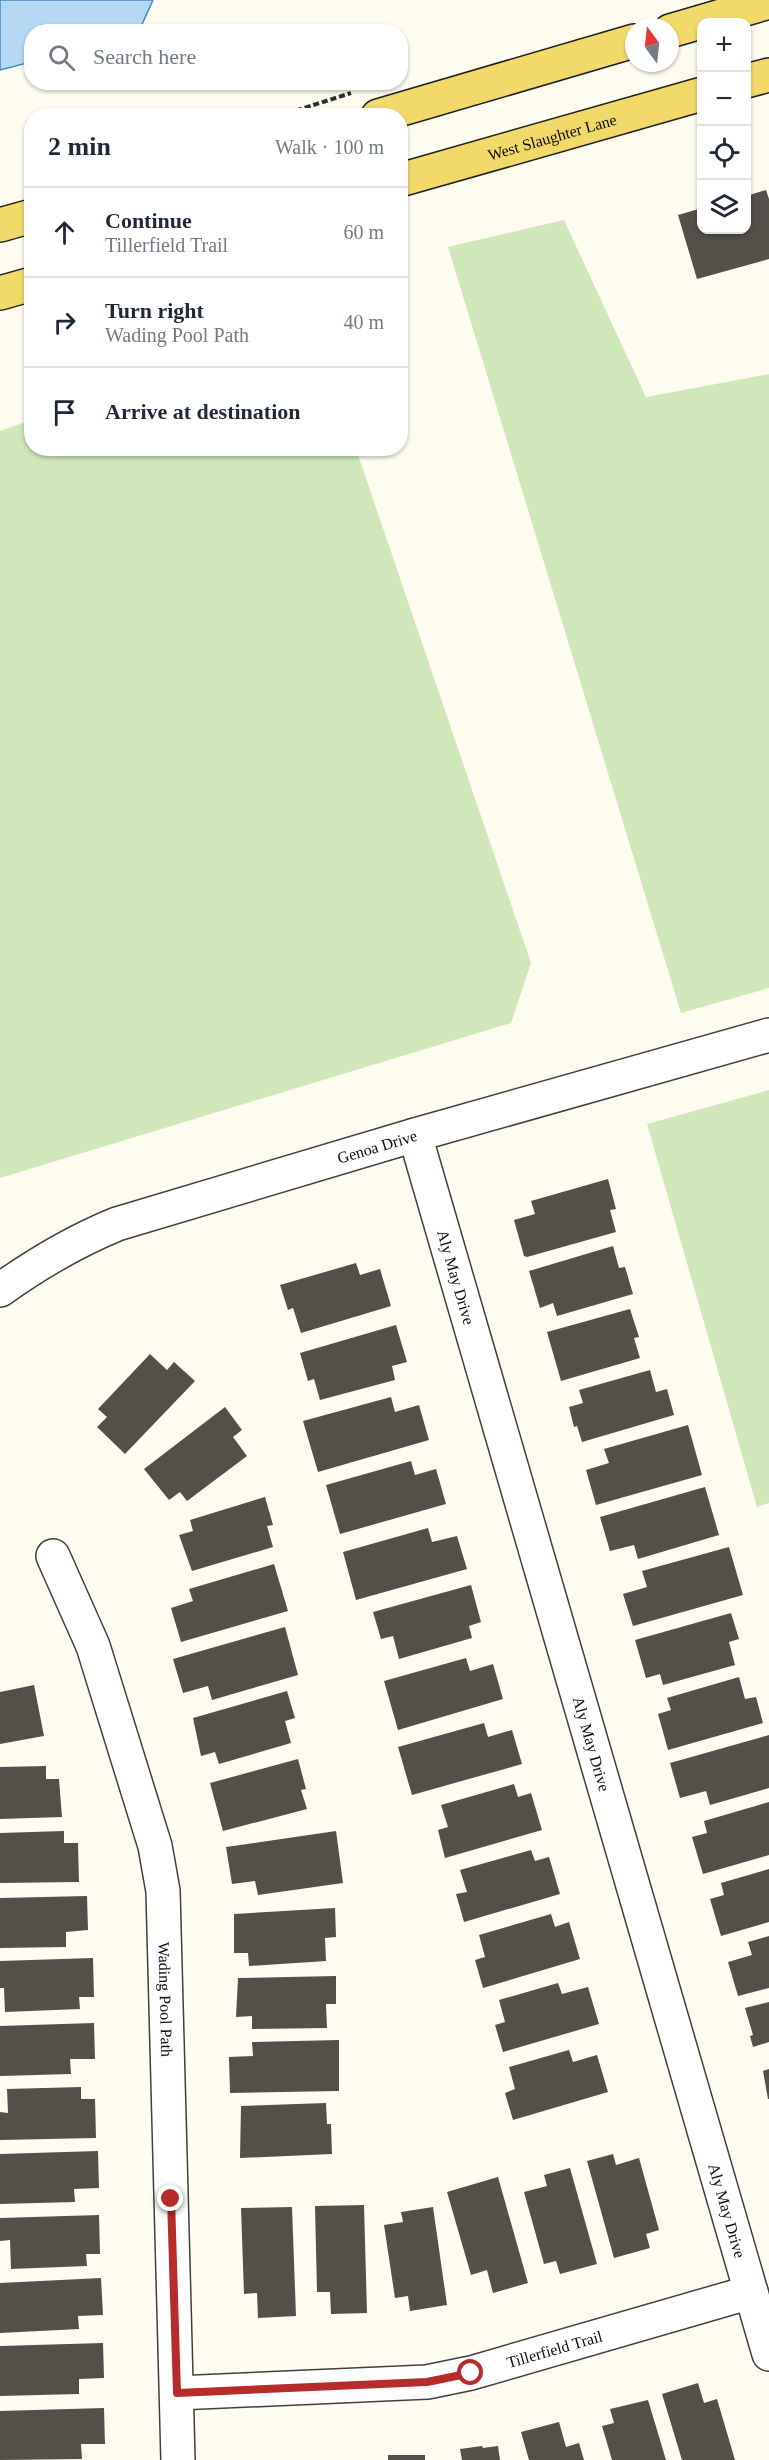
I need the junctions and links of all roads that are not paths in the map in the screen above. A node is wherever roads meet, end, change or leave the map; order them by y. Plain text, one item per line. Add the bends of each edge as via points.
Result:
1 (769, 2) edge
2 (679, 28) edge
3 (625, 44) edge
4 (769, 75) edge
5 (751, 80) edge
6 (697, 95) edge
7 (405, 108) edge
8 (408, 178) edge
9 (24, 218) edge
10 (0, 225) edge
11 (24, 286) edge
12 (0, 293) edge
13 (769, 1035) edge
14 (415, 1135) junction
15 (0, 1290) edge
16 (54, 1556) dead end
17 (751, 2292) junction
18 (769, 2354) edge
19 (177, 2393) junction
20 (178, 2460) edge

1 - 2 main road
3 - 7 main road
4 - 5 main road
6 - 8 main road, West Slaughter Lane
9 - 10 main road
11 - 12 main road
13 - 14 street, Genoa Drive
14 - 15 street, Genoa Drive via 117,1224 74,1242
14 - 17 street, Aly May Drive
16 - 19 street, Wading Pool Path via 93,1646 155,1846 163,1891
17 - 18 street, Aly May Drive
17 - 19 street, Tillerfield Trail via 471,2373 427,2382
19 - 20 street, Wading Pool Path

